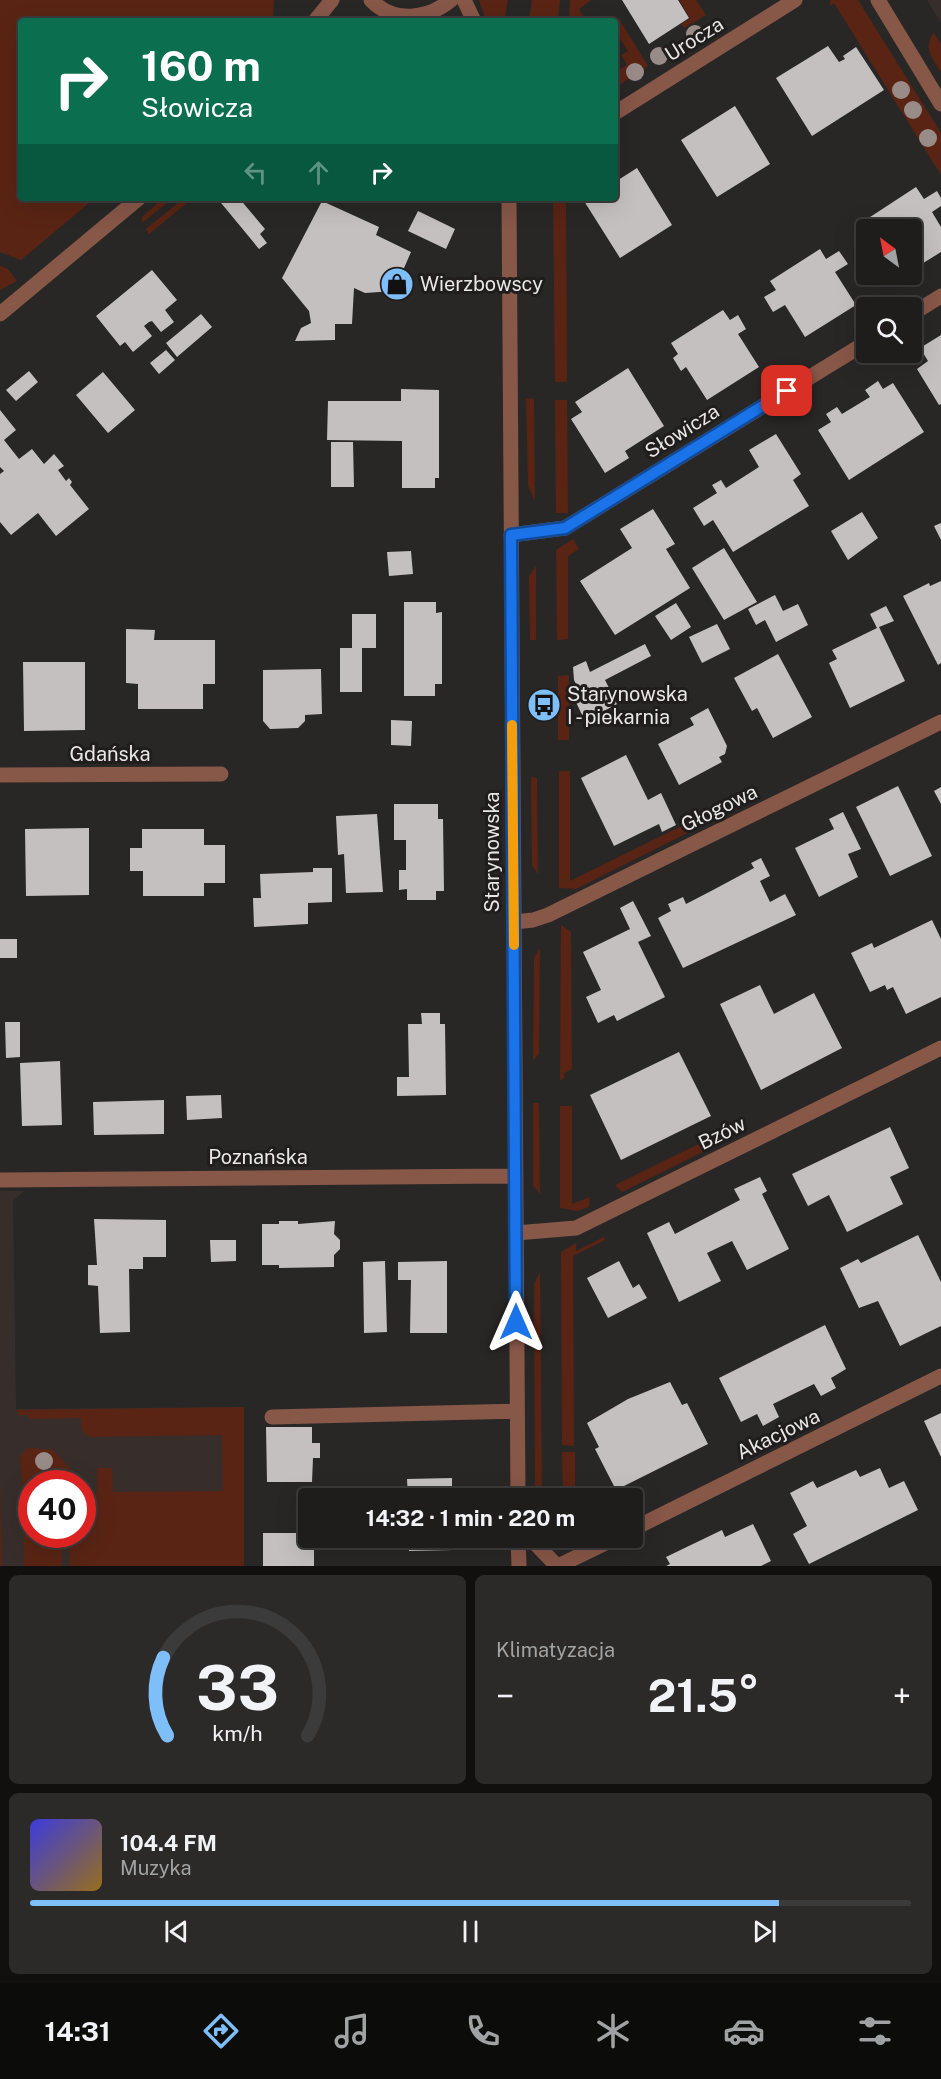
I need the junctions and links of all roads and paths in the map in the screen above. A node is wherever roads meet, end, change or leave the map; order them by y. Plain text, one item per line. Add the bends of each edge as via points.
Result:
1 (332, 0) edge
2 (371, 0) edge
3 (451, 0) edge
4 (464, 0) edge
5 (795, 0) edge
6 (878, 0) edge
7 (317, 18) edge
8 (394, 18) edge
9 (424, 18) edge
10 (473, 18) edge
11 (941, 104) edge
12 (618, 111) edge
13 (135, 201) edge
14 (507, 201) edge
15 (941, 296) edge
16 (922, 308) edge
17 (0, 314) edge
18 (856, 349) edge
19 (511, 535) junction
20 (941, 722) edge
21 (221, 774) dead end
22 (0, 775) edge
23 (514, 922) junction
24 (941, 1048) edge
25 (516, 1176) junction
26 (0, 1180) edge
27 (516, 1233) junction
28 (941, 1376) edge
29 (518, 1411) junction
30 (272, 1417) dead end
31 (518, 1488) edge
32 (643, 1524) edge
33 (519, 1548) edge
34 (540, 1548) edge
35 (595, 1548) edge
36 (519, 1566) edge
37 (558, 1566) edge

1 - 7 street
2 - 8 street
3 - 9 street
4 - 10 street
5 - 12 street, Urocza
6 - 11 street
13 - 17 street
14 - 19 street, Starynowska
15 - 16 street
18 - 19 street, Słowicza via 565,528
19 - 23 street, Starynowska
20 - 23 street, Głogowa via 548,915
21 - 22 street, Gdańska
23 - 25 street, Starynowska
24 - 27 street, Bzów via 576,1228
25 - 26 street, Poznańska
25 - 27 street, Starynowska
27 - 29 street, Starynowska
28 - 32 street, Akacjowa
29 - 30 street
29 - 31 street, Starynowska
33 - 36 street
34 - 37 street
35 - 37 street

